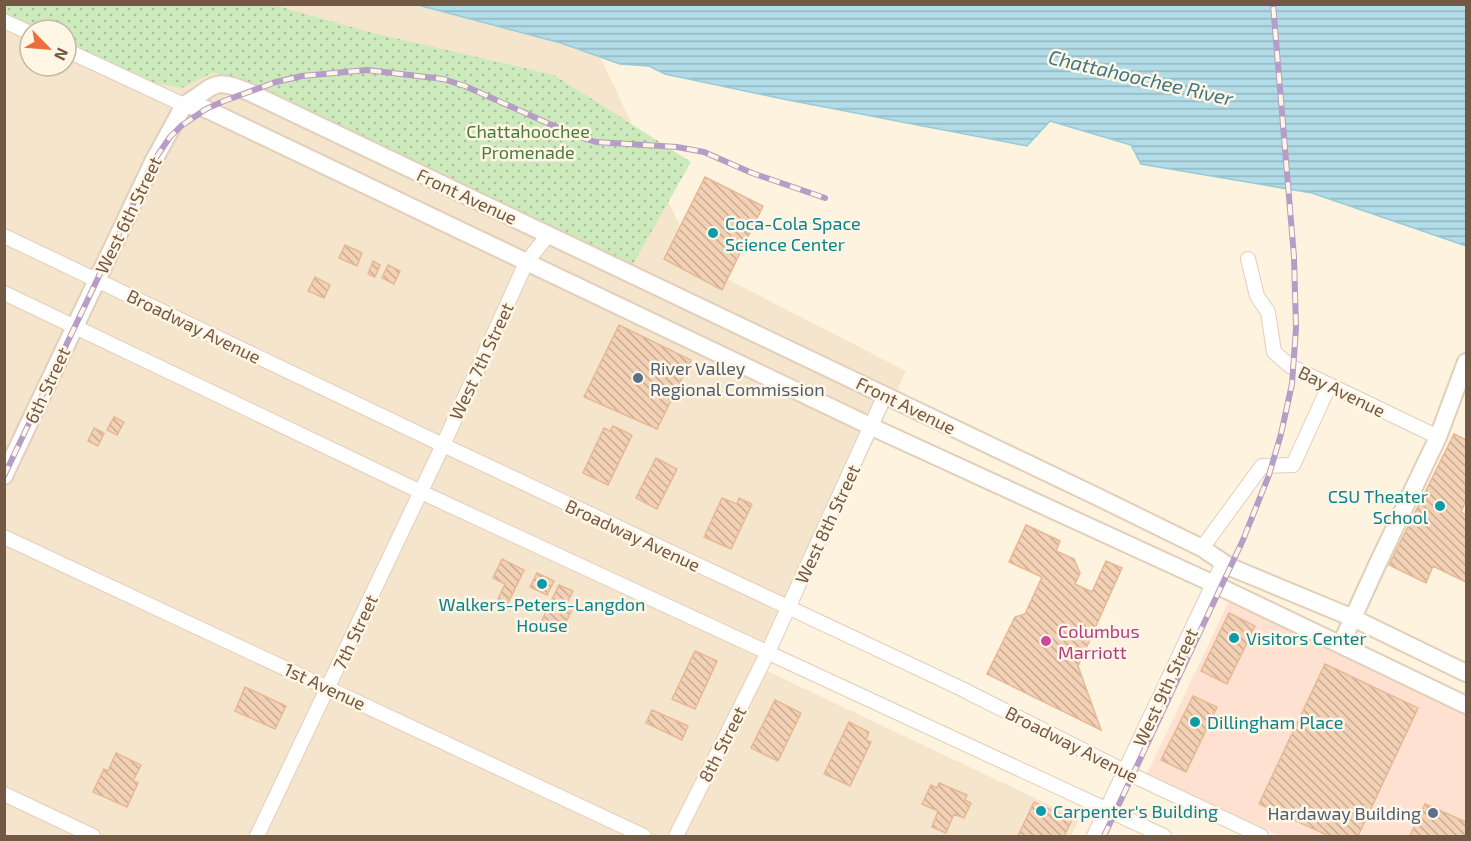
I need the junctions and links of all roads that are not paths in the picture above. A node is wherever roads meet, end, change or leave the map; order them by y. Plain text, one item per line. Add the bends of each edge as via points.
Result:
1 (4, 21) edge
2 (18, 27) edge
3 (78, 56) edge
4 (184, 105) junction
5 (548, 235) junction
6 (4, 236) edge
7 (1248, 259) dead end
8 (526, 263) junction
9 (97, 280) junction
10 (4, 293) edge
11 (75, 327) junction
12 (1467, 362) edge
13 (1329, 386) junction
14 (885, 395) junction
15 (872, 427) junction
16 (1438, 437) junction
17 (443, 446) junction
18 (4, 476) edge
19 (421, 492) junction
20 (4, 537) edge
21 (1202, 548) junction
22 (1223, 563) junction
23 (1214, 584) junction
24 (789, 608) junction
25 (1353, 618) junction
26 (1341, 644) junction
27 (768, 652) junction
28 (1467, 673) edge
29 (329, 687) junction
30 (1467, 705) edge
31 (1125, 771) junction
32 (4, 794) edge
33 (1106, 811) junction
34 (93, 837) edge
35 (257, 837) edge
36 (644, 837) edge
37 (676, 837) edge
38 (1094, 837) edge
39 (1164, 837) edge
40 (1261, 837) edge

1 - 2 street
3 - 4 street, Front Avenue
4 - 5 street, Front Avenue via 211,86 228,83
4 - 8 street, Front Avenue via 206,109
4 - 9 street, West 6th Street
5 - 8 street, West 7th Street
5 - 14 street, Front Avenue
6 - 9 street, Broadway Avenue
7 - 13 street, Bay Avenue via 1257,296 1268,312 1274,352 1290,366
8 - 15 street, Front Avenue
8 - 17 street, West 7th Street
9 - 11 street, West 6th Street
9 - 17 street, Broadway Avenue
10 - 11 street
11 - 18 street, 6th Street
11 - 19 street
12 - 16 street
13 - 16 street, Bay Avenue
13 - 21 street via 1293,465 1262,466
14 - 15 street, West 8th Street
14 - 21 street, Front Avenue
15 - 23 street, Front Avenue
15 - 24 street, West 8th Street
16 - 25 street
17 - 19 street, West 7th Street
17 - 24 street, Broadway Avenue
19 - 27 street
19 - 29 street, 7th Street
20 - 29 street, 1st Avenue
21 - 22 street, Front Avenue
22 - 23 street, West 9th Street
22 - 25 street, Front Avenue
23 - 26 street, Front Avenue
23 - 31 street, West 9th Street
24 - 27 street, West 8th Street
24 - 31 street, Broadway Avenue
25 - 26 street
25 - 28 street, Front Avenue
26 - 30 street, Front Avenue
27 - 33 street
27 - 37 street, 8th Street
29 - 35 street, 7th Street
29 - 36 street, 1st Avenue
31 - 33 street, West 9th Street
31 - 40 street, Broadway Avenue
32 - 34 street
33 - 38 street, West 9th Street
33 - 39 street

